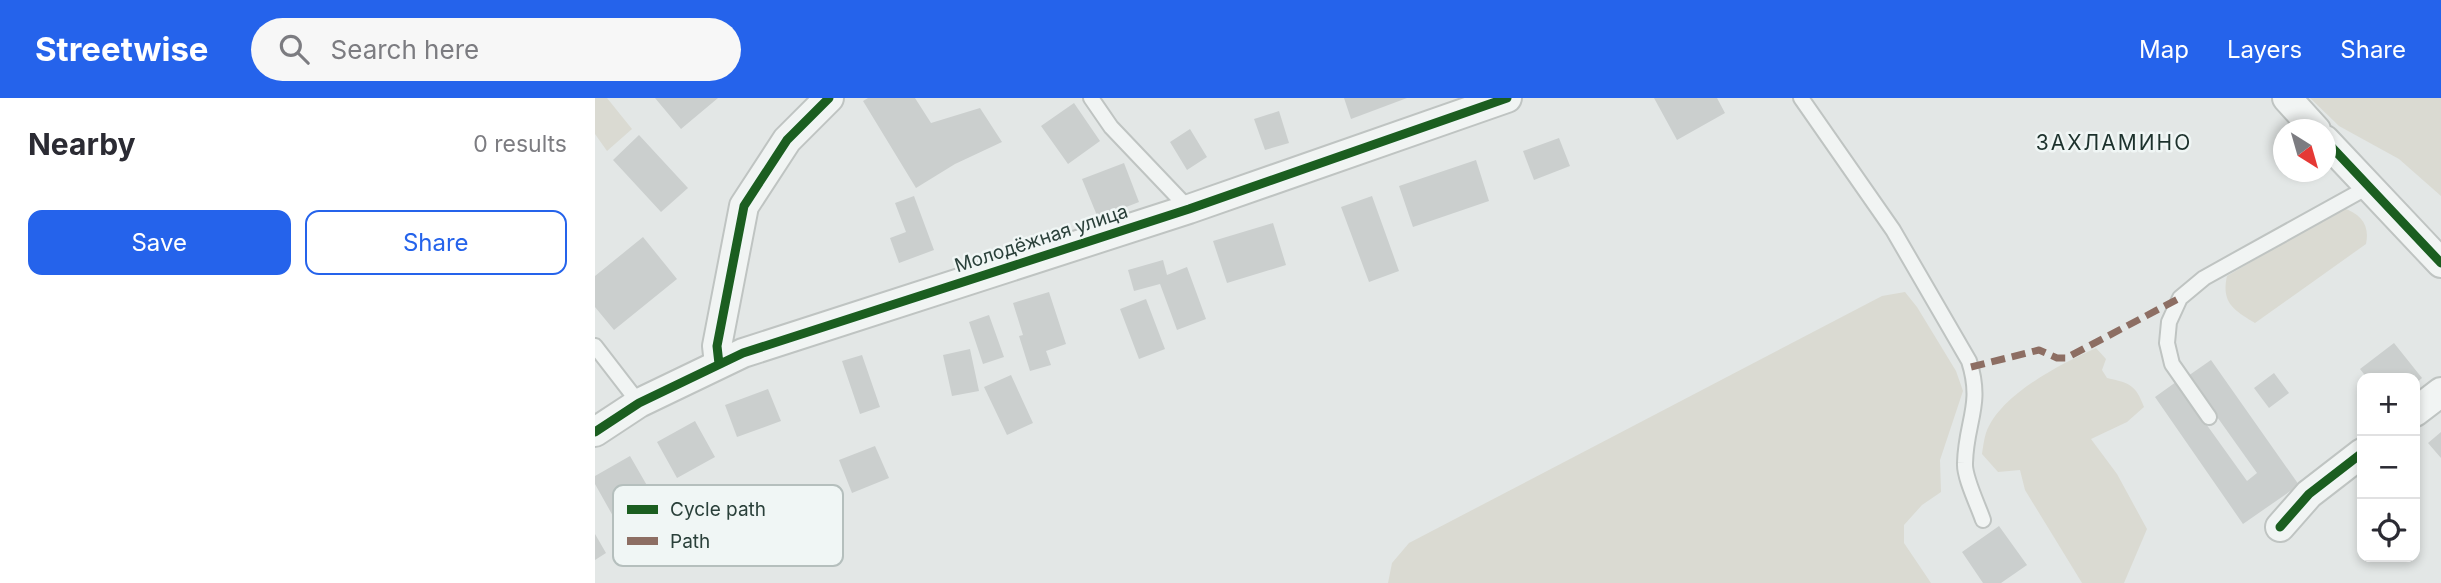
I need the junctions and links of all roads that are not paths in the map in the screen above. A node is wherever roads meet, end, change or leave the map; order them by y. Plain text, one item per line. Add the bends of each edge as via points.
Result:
1 (829, 98) edge
2 (1091, 98) edge
3 (1507, 98) edge
4 (1801, 98) edge
5 (2287, 98) edge
6 (2306, 119) edge
7 (2336, 151) edge
8 (2368, 187) junction
9 (1189, 209) junction
10 (2441, 263) edge
11 (595, 346) edge
12 (719, 364) junction
13 (2441, 392) edge
14 (639, 403) junction
15 (2420, 408) edge
16 (2209, 416) dead end
17 (595, 432) edge
18 (2357, 457) edge
19 (1983, 520) dead end
20 (2280, 527) dead end

1 - 12 street via 787,140 744,206 717,346
2 - 9 lane via 1111,127
3 - 9 street, Молодёжная улица
4 - 19 lane via 1893,230 1969,360 1976,399 1964,465
5 - 6 street
7 - 8 street
8 - 10 street
8 - 16 lane via 2204,278 2180,298 2169,322 2167,344 2172,365
9 - 12 street, Молодёжная улица
11 - 14 lane
12 - 14 street, Молодёжная улица
13 - 15 street
14 - 17 street, Молодёжная улица
18 - 20 street via 2309,494

